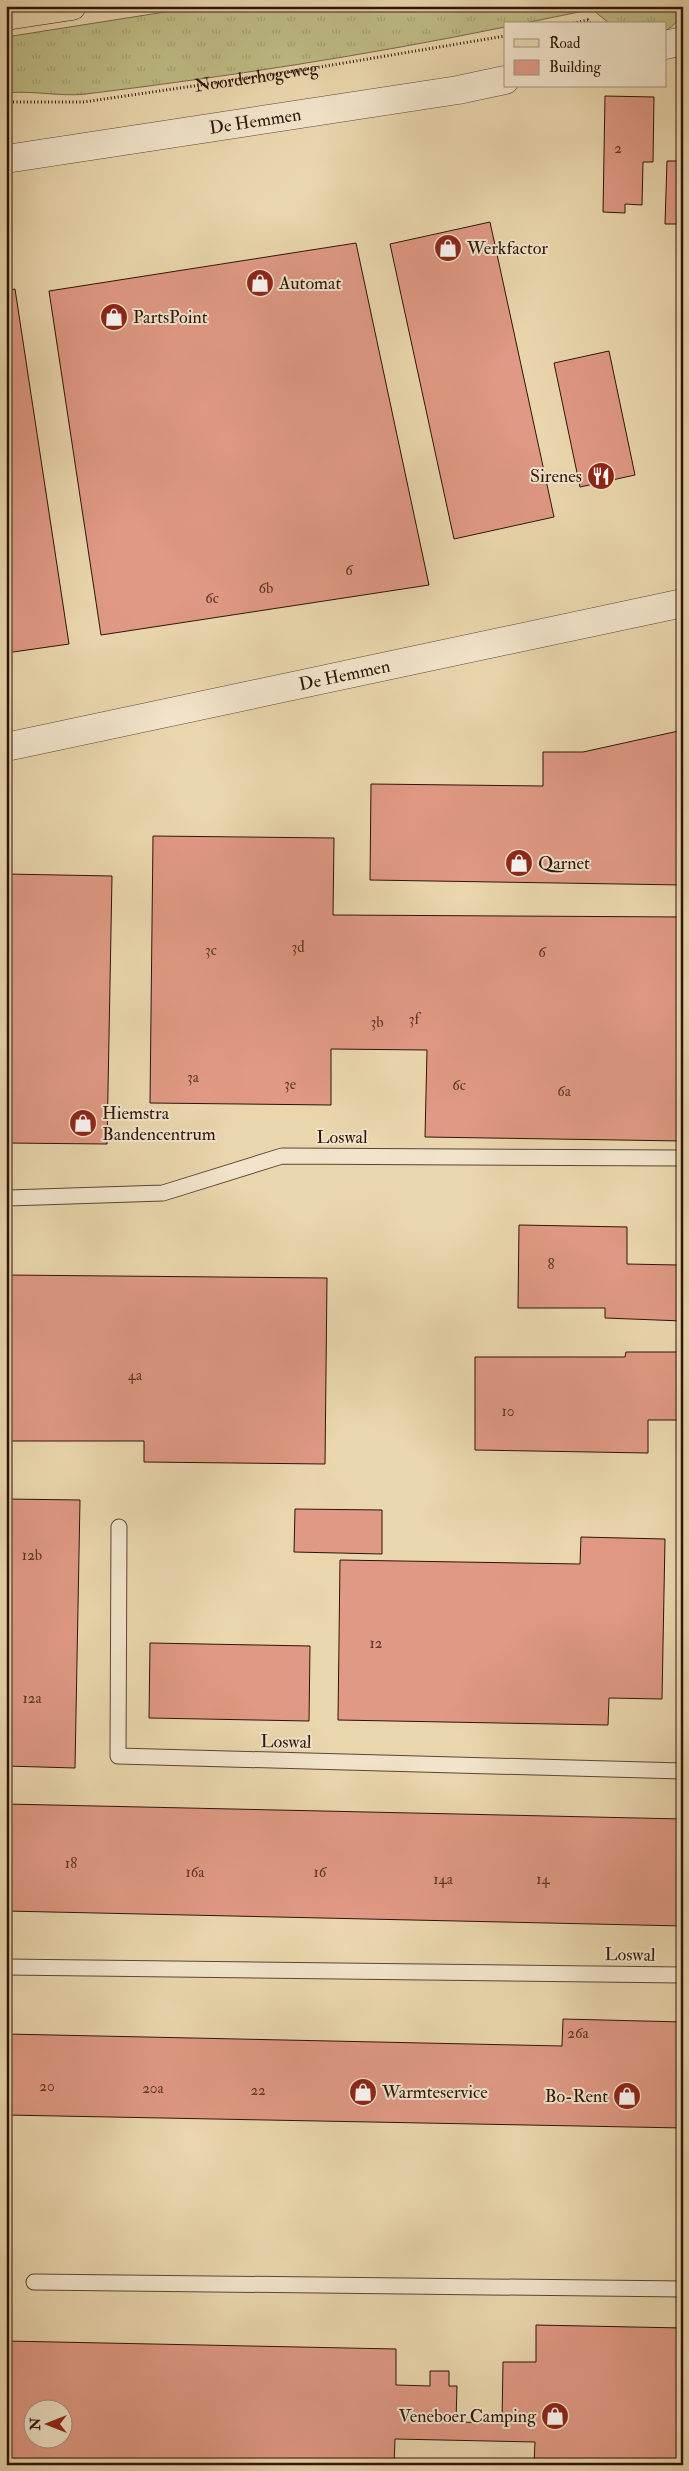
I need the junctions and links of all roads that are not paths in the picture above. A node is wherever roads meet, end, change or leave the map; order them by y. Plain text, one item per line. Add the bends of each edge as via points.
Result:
1 (72, 6) edge
2 (6, 16) edge
3 (683, 41) edge
4 (666, 45) edge
5 (504, 80) edge
6 (6, 159) edge
7 (683, 603) edge
8 (6, 748) edge
9 (683, 1158) edge
10 (8, 1198) dead end
11 (119, 1527) dead end
12 (683, 1771) edge
13 (6, 1967) edge
14 (683, 1975) edge
15 (34, 2282) dead end
16 (683, 2289) edge

1 - 2 main road
3 - 4 street
5 - 6 street, De Hemmen
7 - 8 street, De Hemmen
9 - 10 lane, Loswal via 282,1156 163,1193
11 - 12 lane, Loswal via 118,1756
13 - 14 lane, Loswal
15 - 16 lane

